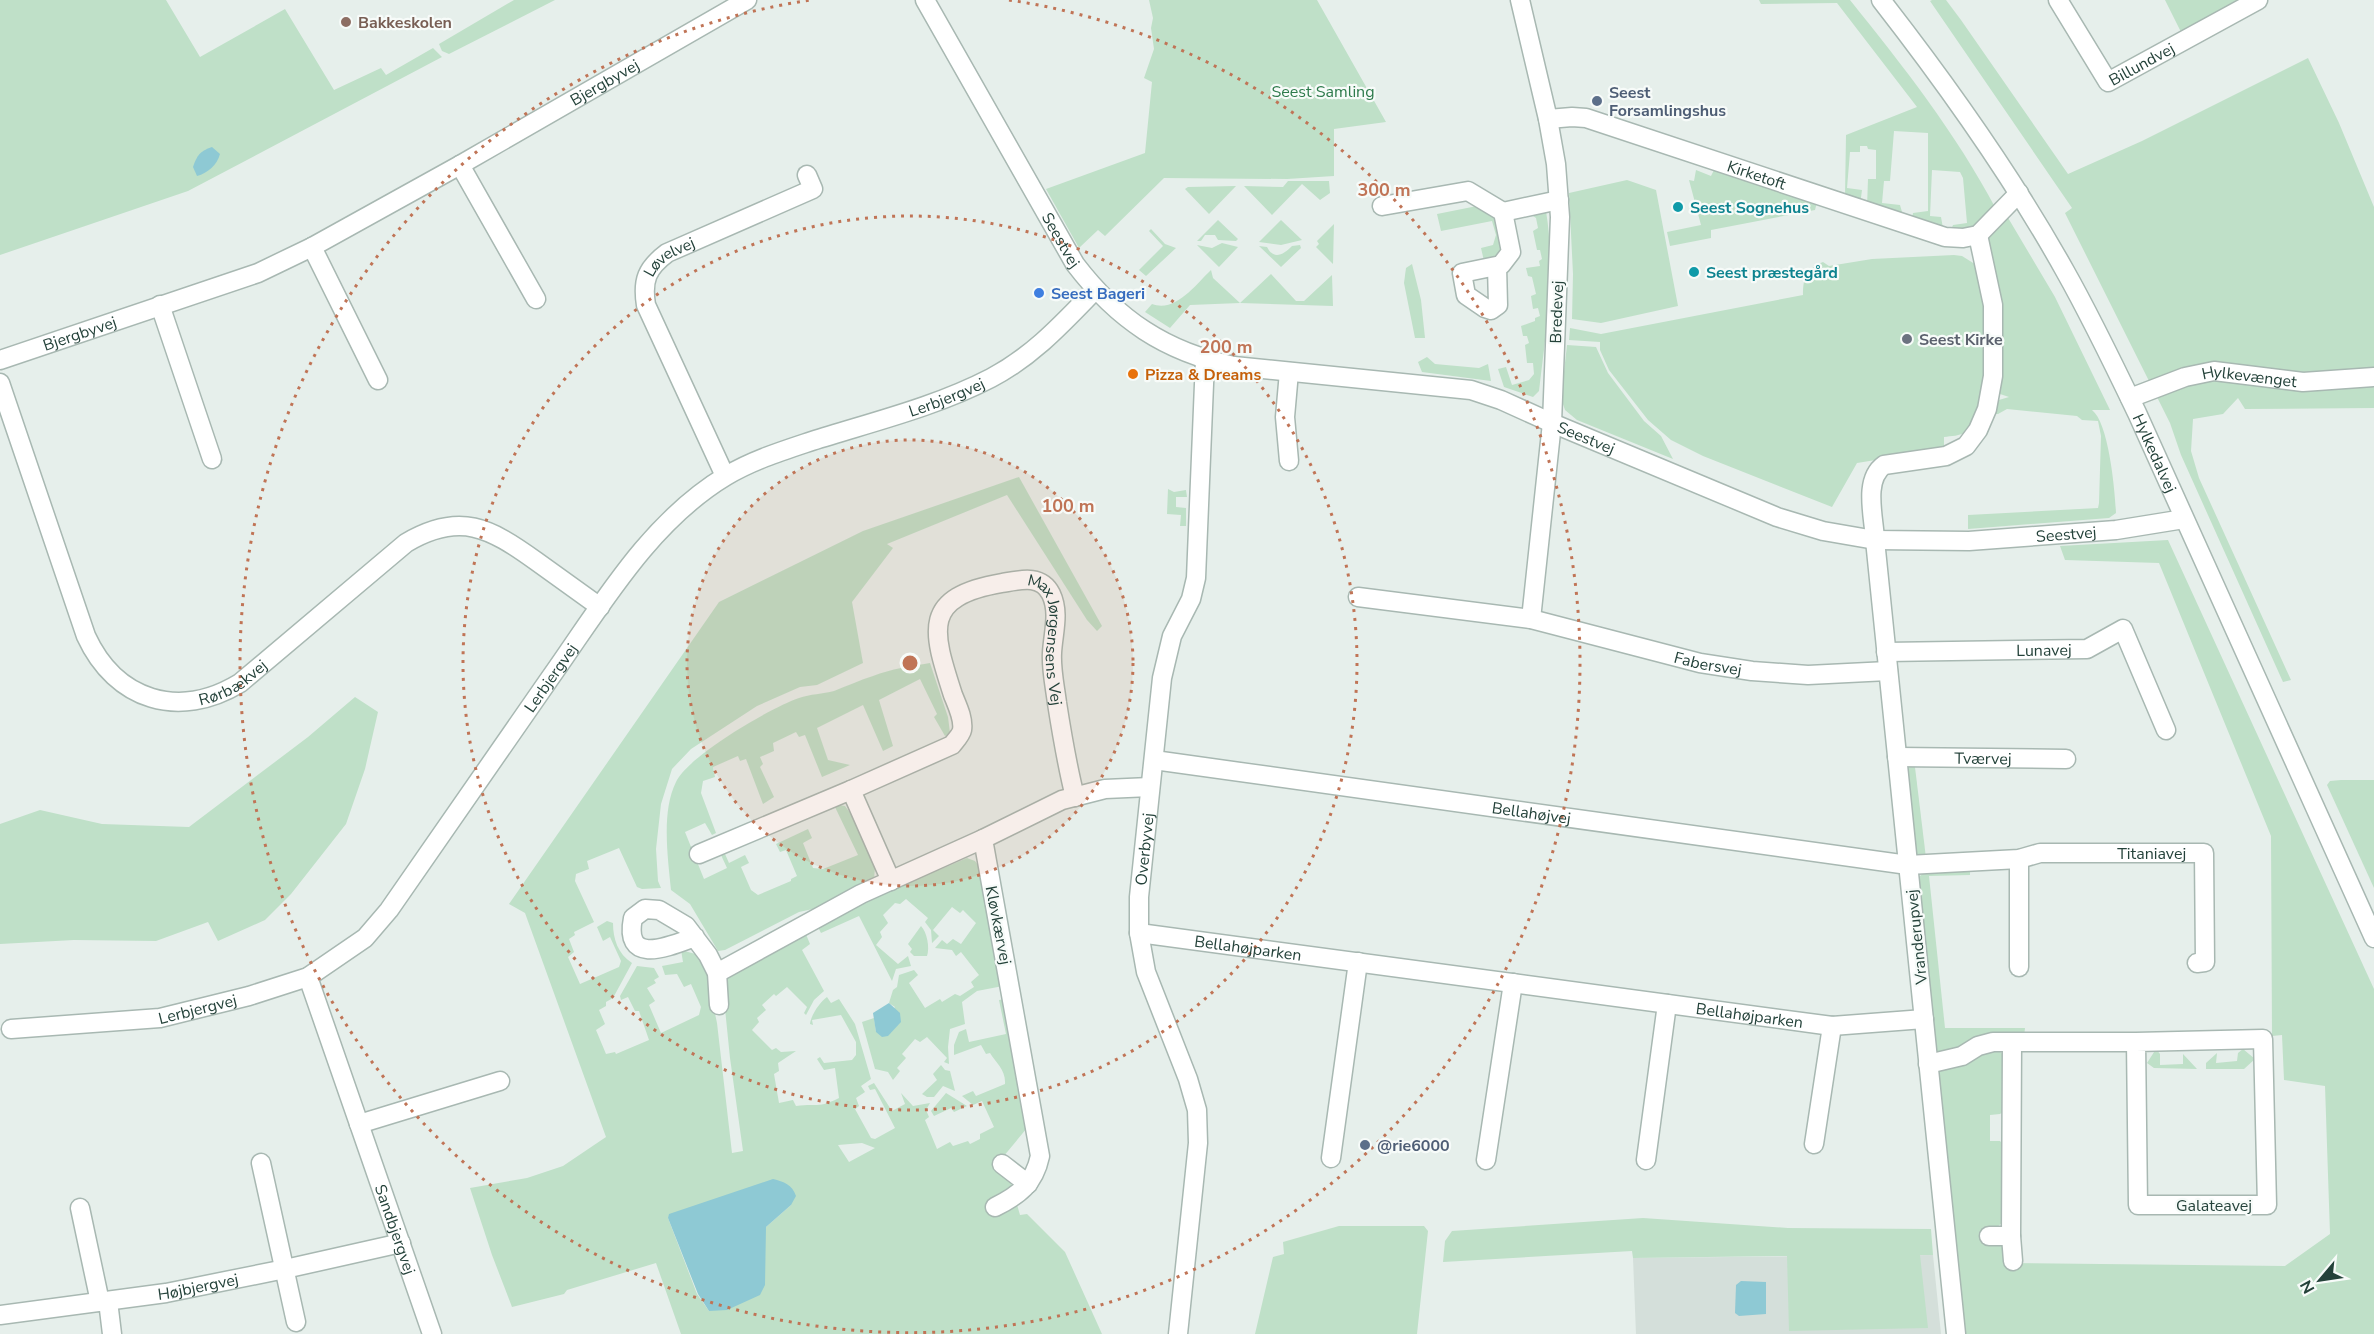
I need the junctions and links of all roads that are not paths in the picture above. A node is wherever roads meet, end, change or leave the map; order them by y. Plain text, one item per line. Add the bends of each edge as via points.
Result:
1 (747, 0) edge
2 (925, 0) edge
3 (1521, 0) edge
4 (1881, 0) edge
5 (2058, 0) edge
6 (2258, 0) edge
7 (1548, 119) junction
8 (460, 165) junction
9 (807, 175) dead end
10 (2019, 193) junction
11 (1559, 200) junction
12 (1382, 206) dead end
13 (1503, 212) junction
14 (1978, 235) junction
15 (312, 247) junction
16 (1497, 266) dead end
17 (1095, 290) junction
18 (536, 299) dead end
19 (160, 305) junction
20 (0, 360) edge
21 (1205, 360) junction
22 (1289, 372) junction
23 (2374, 377) edge
24 (378, 380) dead end
25 (0, 382) edge
26 (2130, 398) junction
27 (1552, 423) junction
28 (212, 459) dead end
29 (1289, 461) dead end
30 (726, 476) junction
31 (2184, 519) junction
32 (1875, 540) junction
33 (1358, 597) dead end
34 (600, 607) junction
35 (1531, 619) junction
36 (1886, 652) junction
37 (1888, 672) junction
38 (2166, 730) dead end
39 (1897, 757) junction
40 (2067, 759) dead end
41 (1154, 760) junction
42 (1150, 787) junction
43 (850, 790) junction
44 (1075, 797) junction
45 (982, 839) junction
46 (699, 854) dead end
47 (2019, 859) junction
48 (1908, 865) junction
49 (891, 880) junction
50 (1138, 933) junction
51 (695, 937) dead end
52 (2374, 938) edge
53 (1358, 962) junction
54 (2197, 963) dead end
55 (2019, 968) dead end
56 (717, 973) junction
57 (308, 978) junction
58 (1513, 983) junction
59 (1667, 1004) junction
60 (719, 1005) dead end
61 (1924, 1019) junction
62 (1832, 1026) junction
63 (11, 1029) dead end
64 (2136, 1042) junction
65 (2012, 1043) junction
66 (1929, 1064) junction
67 (500, 1081) dead end
68 (359, 1124) junction
69 (1814, 1144) dead end
70 (1331, 1158) dead end
71 (1486, 1160) dead end
72 (1646, 1160) dead end
73 (261, 1163) dead end
74 (1002, 1164) dead end
75 (1029, 1185) junction
76 (995, 1207) dead end
77 (80, 1208) dead end
78 (1989, 1236) dead end
79 (2011, 1236) junction
80 (401, 1242) junction
81 (2013, 1261) dead end
82 (285, 1269) junction
83 (104, 1302) junction
84 (0, 1315) edge
85 (296, 1322) dead end
86 (112, 1334) edge
87 (432, 1334) edge
88 (1178, 1334) edge
89 (1956, 1334) edge

1 - 8 street, Bjergbyvej
2 - 17 street, Seestvej via 1074,264
3 - 7 street, Bredevej
4 - 10 street, Hylkedalvej
5 - 6 street, Billundvej via 2108,81
7 - 11 street, Bredevej
7 - 14 street, Kirketoft via 1586,118 1945,237
8 - 15 street, Bjergbyvej
8 - 18 street
9 - 30 street, Løvelvej via 813,189 667,253 647,275 646,304
10 - 14 street
10 - 26 street, Hylkedalvej via 2065,271
11 - 13 street
11 - 27 street, Bredevej
12 - 13 street via 1468,192
13 - 16 street via 1511,252
14 - 32 street via 1993,305 1993,376 1987,409 1966,446 1946,456 1884,465 1877,470 1871,482
15 - 19 street, Bjergbyvej via 258,273
15 - 24 street
17 - 21 street, Seestvej via 1146,331 1173,348
17 - 30 street, Lerbjergvej via 1051,337 992,378 946,398 761,458
19 - 20 street, Bjergbyvej
19 - 28 street
21 - 22 street, Seestvej
21 - 41 street, Overbyvej via 1196,578 1191,599 1172,636 1162,678
22 - 27 street, Seestvej via 1471,390
22 - 29 street via 1285,417
23 - 26 street, Hylkevænget via 2303,382 2214,371
25 - 34 street, Rørbækvej via 94,653 118,681 151,698 188,702 224,692 406,543 438,528 467,526 495,534
26 - 31 street, Hylkedalvej
27 - 32 street, Seestvej via 1777,517 1823,531
27 - 35 street
30 - 34 street, Lerbjergvej via 690,501 655,534
31 - 32 street, Seestvej via 2116,530 1969,541
31 - 52 street, Hylkedalvej
32 - 36 street, Vranderupvej
33 - 35 street, Fabersvej
34 - 57 street, Lerbjergvej via 389,910 365,938
35 - 37 street, Fabersvej via 1700,663 1808,675
36 - 37 street, Vranderupvej
36 - 38 street, Lunavej via 2087,649 2123,629
37 - 39 street, Vranderupvej
39 - 40 street, Tværvej
39 - 48 street, Vranderupvej
41 - 42 street, Overbyvej
41 - 48 street, Bellahøjvej
42 - 44 street via 1105,789
42 - 50 street, Overbyvej
43 - 44 street, Max Jørgensens Vej via 952,745 962,732 937,634 942,612 955,598 974,588 1028,578 1038,581 1051,595 1057,627 1052,653 1054,683 1064,754
43 - 46 street, Max Jørgensens Vej
43 - 49 street
44 - 45 street
45 - 49 street
45 - 75 street, Kløvkærvej via 1040,1156
47 - 48 street, Titaniavej
47 - 54 street, Titaniavej via 2040,853 2204,853 2205,962
47 - 55 street
48 - 61 street, Vranderupvej
49 - 56 street
50 - 53 street, Bellahøjparken
50 - 88 street, Overbyvej via 1146,972 1197,1110 1198,1143
51 - 56 street
53 - 58 street, Bellahøjparken
53 - 70 street
56 - 60 street
57 - 63 street, Lerbjergvej via 160,1018
57 - 68 street, Sandbjergvej
58 - 59 street, Bellahøjparken
58 - 71 street
59 - 62 street, Bellahøjparken
59 - 72 street
61 - 62 street, Bellahøjparken
61 - 66 street, Vranderupvej
62 - 69 street
64 - 64 street, Galateavej via 2263,1039 2267,1205 2138,1205
64 - 65 street, Galateavej
65 - 66 street, Galateavej via 1993,1042 1962,1056
65 - 79 street
66 - 89 street, Vranderupvej
67 - 68 street
68 - 80 street, Sandbjergvej
73 - 82 street
74 - 75 street
75 - 76 street
77 - 83 street
78 - 79 street
79 - 81 street
80 - 82 street, Højbjergvej
80 - 87 street, Sandbjergvej
82 - 83 street, Højbjergvej
82 - 85 street
83 - 84 street, Højbjergvej
83 - 86 street

